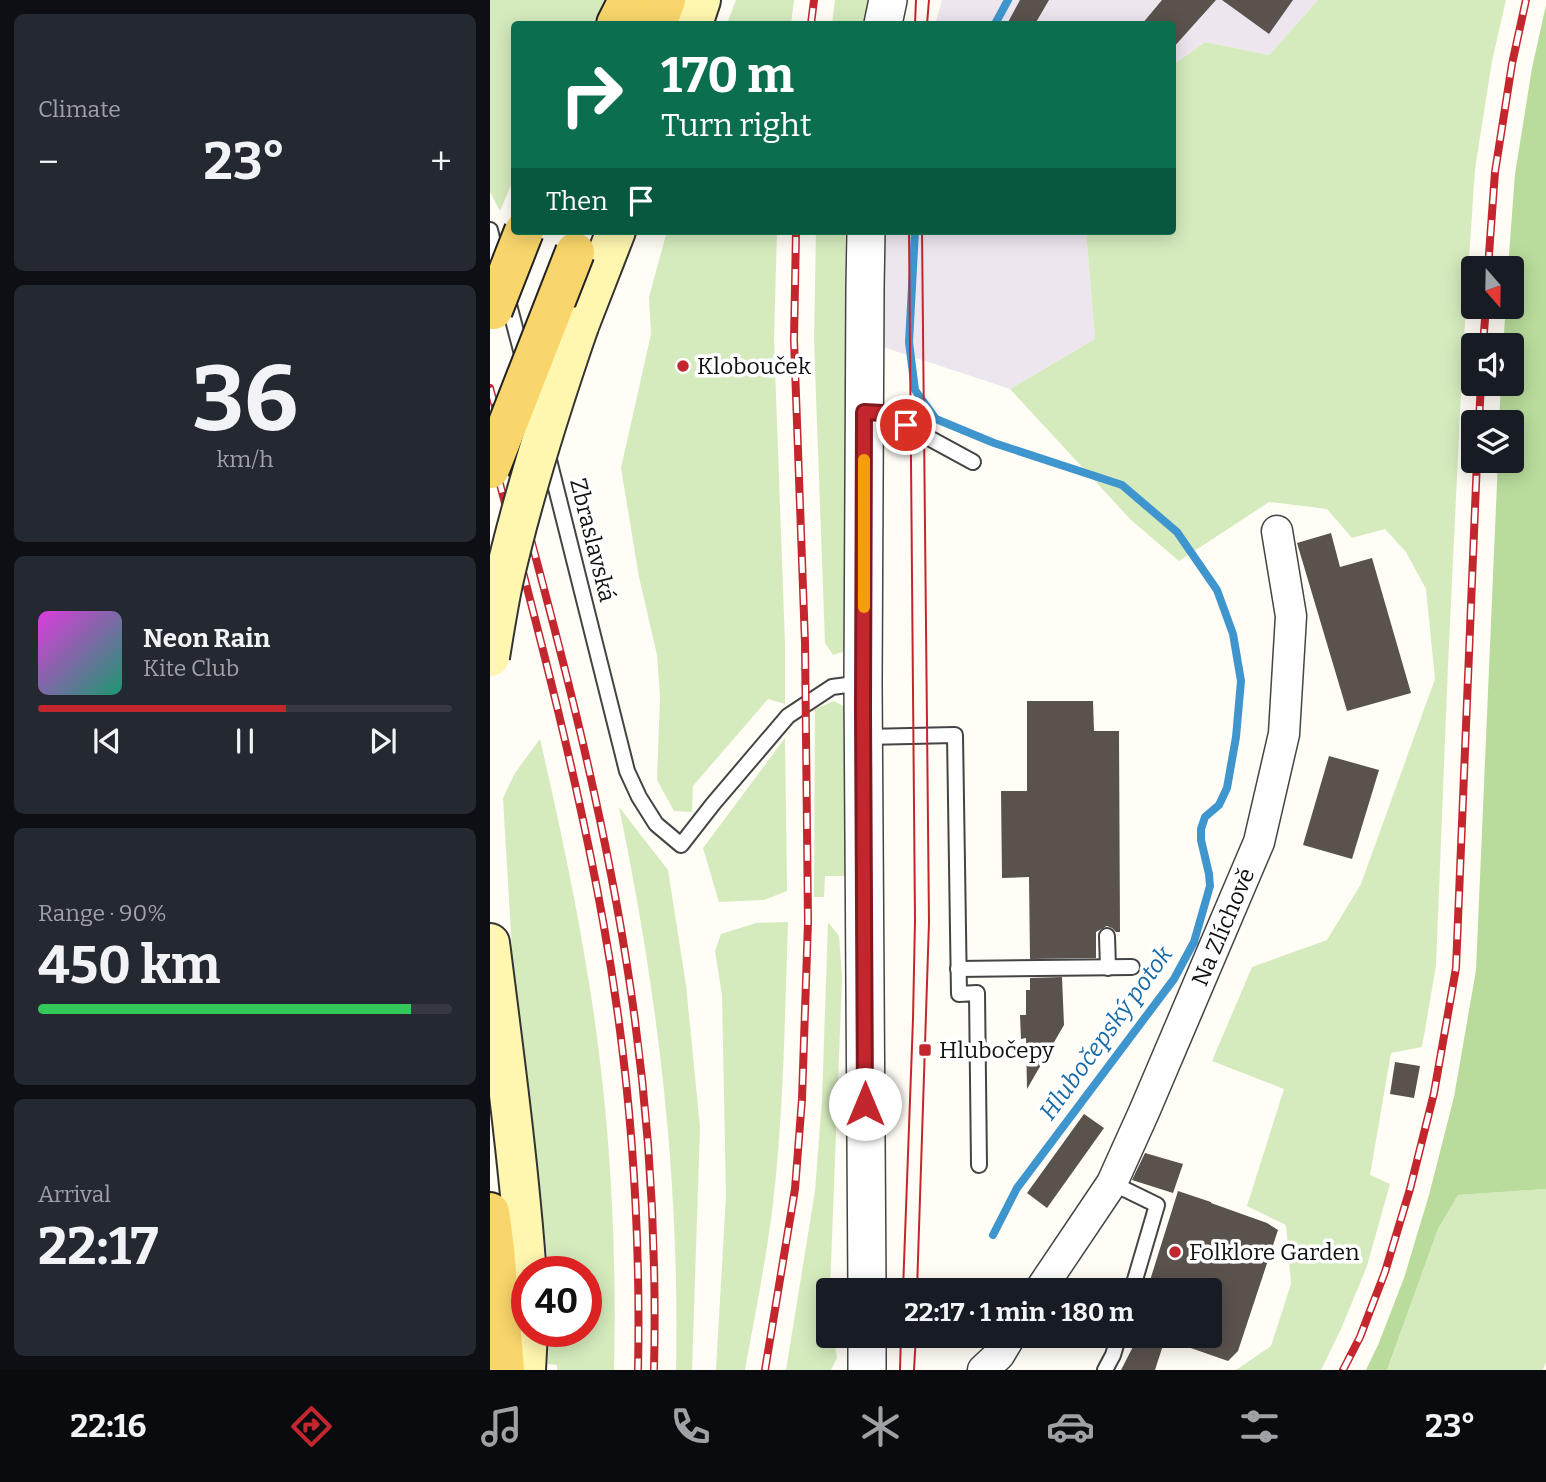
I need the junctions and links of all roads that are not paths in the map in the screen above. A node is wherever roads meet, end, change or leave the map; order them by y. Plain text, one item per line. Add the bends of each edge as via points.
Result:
1 (628, 0) edge
2 (666, 0) edge
3 (701, 0) edge
4 (888, 0) edge
5 (618, 21) edge
6 (658, 21) edge
7 (694, 21) edge
8 (884, 21) edge
9 (490, 230) edge
10 (522, 235) edge
11 (614, 235) edge
12 (866, 235) edge
13 (579, 241) edge
14 (490, 318) edge
15 (864, 412) junction
16 (973, 462) dead end
17 (490, 469) edge
18 (1277, 531) dead end
19 (490, 657) edge
20 (863, 683) junction
21 (864, 737) junction
22 (1107, 936) dead end
23 (490, 943) edge
24 (1132, 967) dead end
25 (1108, 968) junction
26 (958, 970) junction
27 (513, 1128) junction
28 (979, 1165) dead end
29 (1112, 1182) junction
30 (490, 1212) edge
31 (525, 1256) edge
32 (866, 1278) edge
33 (1048, 1278) edge
34 (1136, 1278) edge
35 (527, 1347) edge
36 (866, 1348) edge
37 (1003, 1348) edge
38 (1115, 1348) edge
39 (505, 1370) edge
40 (526, 1370) edge
41 (867, 1370) edge
42 (983, 1370) edge
43 (1105, 1370) edge

1 - 5 main road
2 - 6 main road
3 - 7 main road
4 - 8 street
9 - 20 lane, Zbraslavská via 626,771 656,824 681,845 788,716 832,687
10 - 14 main road, bridge
11 - 19 main road, bridge via 579,326 526,492
12 - 15 street
13 - 17 main road, bridge
15 - 16 lane via 883,413
15 - 20 street
18 - 29 street, Na Zlíchově via 1291,616 1284,734 1259,842
20 - 21 street
21 - 26 lane via 955,735
21 - 32 street
22 - 25 lane
23 - 27 main road
24 - 25 lane
25 - 26 lane
26 - 28 lane via 959,994 977,993
27 - 31 main road
27 - 39 main road
29 - 33 street, Na Zlíchově
29 - 34 lane via 1157,1205
30 - 39 main road
35 - 40 main road
36 - 41 street
37 - 42 street
38 - 43 lane

